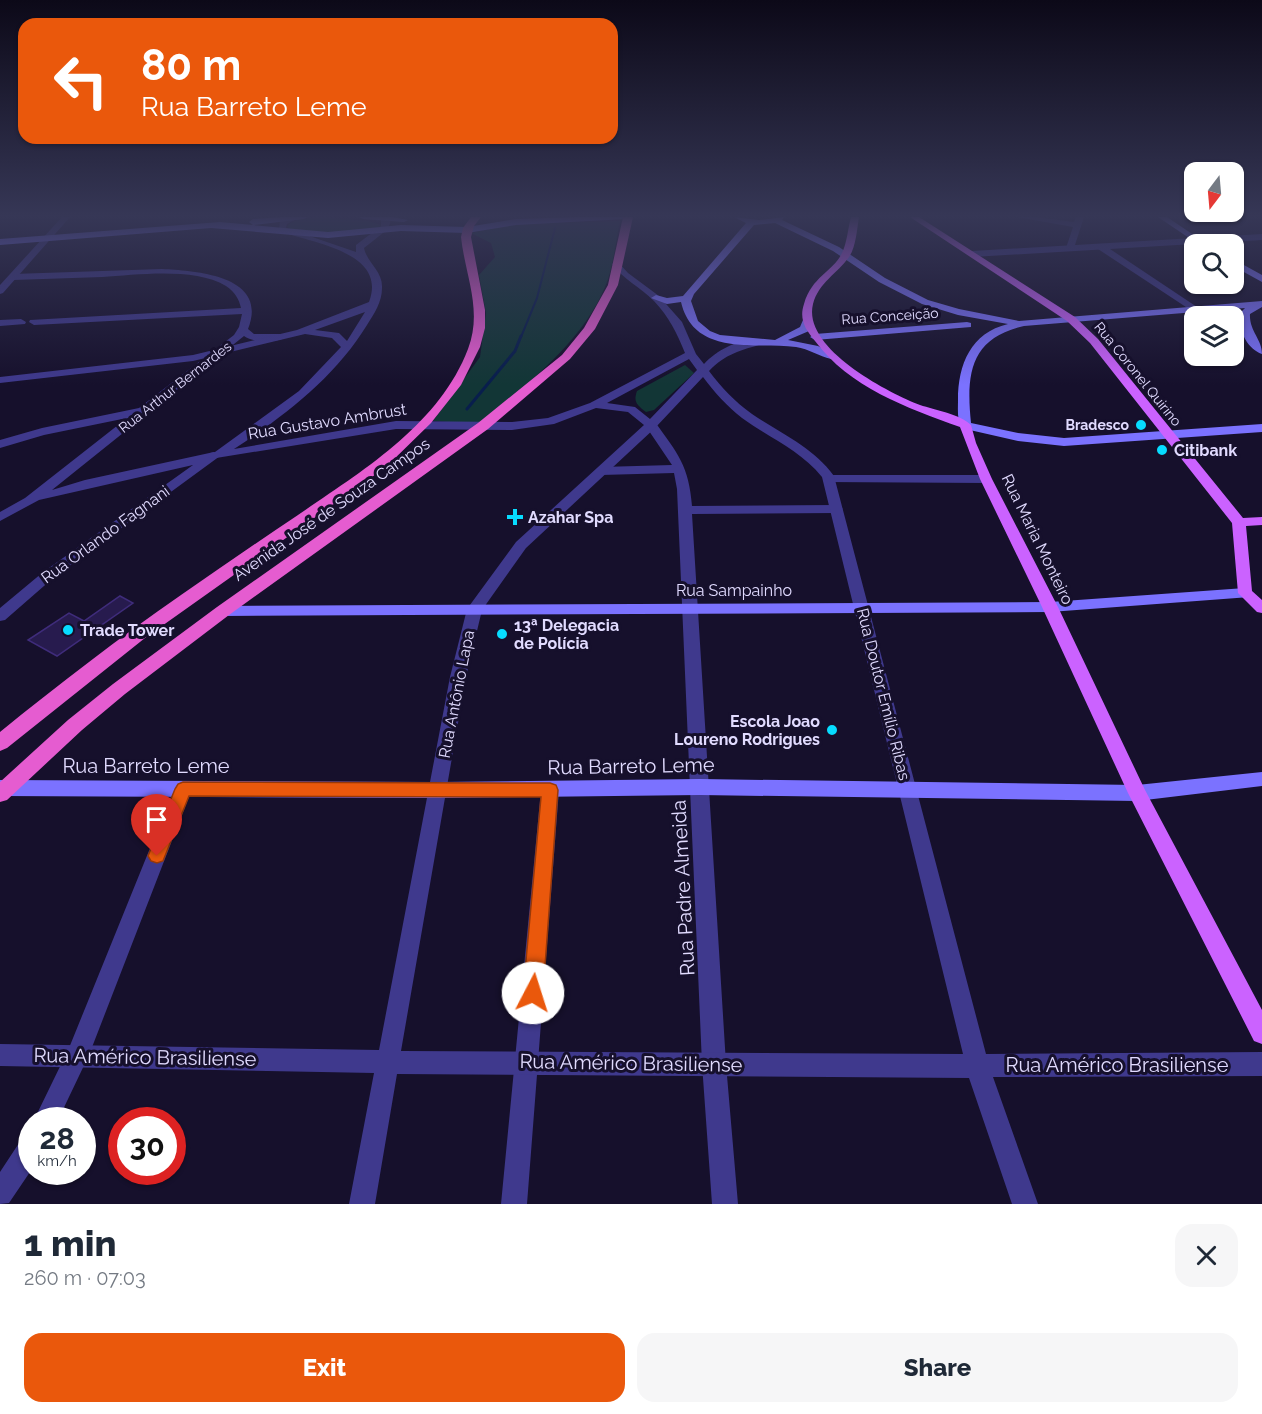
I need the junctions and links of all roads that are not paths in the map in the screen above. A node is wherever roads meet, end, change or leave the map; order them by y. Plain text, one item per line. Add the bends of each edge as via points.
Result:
1 (16, 273) edge
2 (99, 273) edge
3 (188, 273) edge
4 (373, 273) edge
5 (473, 273) edge
6 (616, 273) edge
7 (624, 273) edge
8 (708, 273) edge
9 (828, 273) edge
10 (872, 273) edge
11 (1001, 273) edge
12 (1141, 273) edge
13 (13, 277) junction
14 (0, 291) edge
15 (656, 298) junction
16 (687, 298) junction
17 (374, 304) junction
18 (1260, 304) edge
19 (1190, 306) edge
20 (1234, 306) edge
21 (1184, 310) edge
22 (248, 311) junction
23 (958, 312) junction
24 (1071, 320) junction
25 (21, 322) dead end
26 (34, 322) dead end
27 (807, 322) junction
28 (0, 323) edge
29 (1024, 323) junction
30 (967, 325) junction
31 (244, 331) junction
32 (691, 331) junction
33 (300, 332) junction
34 (281, 337) junction
35 (815, 337) junction
36 (986, 337) junction
37 (759, 342) junction
38 (348, 348) junction
39 (1262, 351) edge
40 (215, 353) junction
41 (691, 354) junction
42 (831, 356) junction
43 (705, 371) junction
44 (0, 380) edge
45 (624, 390) junction
46 (594, 405) junction
47 (631, 409) junction
48 (145, 410) junction
49 (424, 424) junction
50 (651, 425) junction
51 (966, 425) junction
52 (483, 426) junction
53 (1262, 428) edge
54 (1169, 436) junction
55 (0, 444) edge
56 (100, 446) junction
57 (214, 456) junction
58 (680, 469) junction
59 (601, 471) junction
60 (127, 474) junction
61 (829, 479) junction
62 (986, 479) junction
63 (30, 501) junction
64 (836, 509) junction
65 (686, 510) junction
66 (0, 517) edge
67 (1262, 521) edge
68 (1239, 522) junction
69 (278, 536) junction
70 (1245, 593) junction
71 (863, 607) junction
72 (1050, 607) junction
73 (690, 608) junction
74 (1262, 608) edge
75 (475, 609) junction
76 (223, 611) junction
77 (0, 616) edge
78 (0, 743) edge
79 (1262, 778) edge
80 (700, 787) junction
81 (183, 789) junction
82 (2, 790) edge
83 (438, 790) junction
84 (550, 790) junction
85 (907, 791) junction
86 (1137, 793) junction
87 (1262, 1033) edge
88 (0, 1055) edge
89 (78, 1055) junction
90 (527, 1061) junction
91 (387, 1062) junction
92 (714, 1064) junction
93 (1262, 1064) edge
94 (977, 1066) junction
95 (52, 1107) edge
96 (18, 1167) edge
97 (0, 1194) edge
98 (362, 1204) edge
99 (514, 1204) edge
100 (725, 1204) edge
101 (1025, 1204) edge

1 - 13 street
2 - 13 street
3 - 22 street via 230,285 240,292
4 - 17 street via 378,290
5 - 49 highway, Avenida José de Souza Campos via 480,310 475,347 451,389
6 - 52 highway, Avenida José de Souza Campos via 614,285 589,329 566,357
7 - 15 street, Rua Doutor Emílio Ribas
8 - 16 main road
9 - 27 main road via 816,285 807,305
10 - 23 main road via 909,294
11 - 24 main road, Rua Coronel Quirino
12 - 19 street
13 - 14 street
15 - 16 main road
15 - 32 street, Rua Doutor Emílio Ribas via 678,324
16 - 32 main road, Rua Doutor Emílio Ribas
17 - 33 street
17 - 38 street, Rua Orlando Fagnani
18 - 20 main road
18 - 39 main road via 1245,313 1245,329
21 - 24 main road
22 - 26 street
22 - 31 street, Rua Arthur Bernardes
23 - 29 main road
23 - 30 main road
24 - 29 main road
24 - 54 main road, Rua Coronel Quirino via 1094,341
25 - 28 street
27 - 35 main road
27 - 37 main road via 794,335
29 - 36 main road
30 - 35 main road, Rua Conceição
30 - 36 main road
31 - 34 street via 251,337
31 - 40 street, Rua Arthur Bernardes
32 - 37 main road
32 - 41 street, Rua Doutor Emílio Ribas
33 - 34 street
33 - 38 street via 335,335
34 - 40 street
35 - 42 main road
36 - 51 main road, Rua Maria Monteiro via 970,359 963,392
37 - 42 main road via 810,346
37 - 43 street, Rua Antônio Lapa via 723,352
38 - 57 street, Rua Orlando Fagnani via 302,394
40 - 44 street
40 - 48 street, Rua Arthur Bernardes
41 - 43 street, Rua Doutor Emílio Ribas
41 - 45 street, Rua Gustavo Ambrust
42 - 51 main road via 860,378 913,406
43 - 50 street, Rua Antônio Lapa
43 - 61 street, Rua Doutor Emílio Ribas via 718,390 746,415 813,458
45 - 46 street, Rua Gustavo Ambrust
45 - 47 street
46 - 47 street
46 - 52 street, Rua Gustavo Ambrust via 532,425
47 - 50 street, Rua Padre Almeida
48 - 55 street
48 - 56 street, Rua Arthur Bernardes
49 - 52 street, Rua Gustavo Ambrust
49 - 57 street, Rua Gustavo Ambrust via 396,425
49 - 69 highway, Avenida José de Souza Campos via 381,464
50 - 58 street, Rua Padre Almeida
50 - 59 street, Rua Antônio Lapa
51 - 54 main road via 1064,442
51 - 62 main road, Rua Maria Monteiro
52 - 76 highway, Avenida José de Souza Campos
53 - 54 main road
54 - 68 main road, Rua Coronel Quirino
56 - 60 street via 90,458 90,470 105,475
56 - 63 street, Rua Arthur Bernardes
57 - 60 street, Rua Gustavo Ambrust
57 - 77 street, Rua Orlando Fagnani via 46,576
58 - 59 street
58 - 65 street, Rua Padre Almeida
59 - 75 street, Rua Antônio Lapa via 521,545
60 - 63 street, Rua Gustavo Ambrust
61 - 62 street
61 - 64 street, Rua Doutor Emílio Ribas
62 - 72 main road, Rua Maria Monteiro
63 - 66 street, Rua Arthur Bernardes
64 - 65 street
64 - 71 street, Rua Doutor Emílio Ribas
65 - 73 street, Rua Padre Almeida
67 - 68 main road
68 - 70 main road
69 - 76 highway via 202,603 209,610
69 - 78 highway, Avenida José de Souza Campos via 67,687
70 - 72 main road, Rua Sampainho
70 - 74 main road
71 - 72 main road, Rua Sampainho
71 - 73 main road, Rua Sampainho
71 - 85 street, Rua Doutor Emílio Ribas
72 - 86 main road, Rua Maria Monteiro
73 - 75 main road, Rua Sampainho
73 - 80 street, Rua Padre Almeida
75 - 76 main road, Rua Sampainho
75 - 83 street, Rua Antônio Lapa via 458,676
76 - 82 highway, Avenida José de Souza Campos via 75,725
79 - 86 main road, Rua Barreto Leme
80 - 84 main road, Rua Barreto Leme
80 - 85 main road, Rua Barreto Leme
80 - 92 street, Rua Padre Almeida
81 - 82 main road, Rua Barreto Leme
81 - 83 main road, Rua Barreto Leme
81 - 89 street
83 - 84 main road, Rua Barreto Leme
83 - 91 street, Rua Antônio Lapa
84 - 90 street
85 - 86 main road, Rua Barreto Leme
85 - 94 street, Rua Doutor Emílio Ribas
86 - 87 main road, Rua Maria Monteiro
88 - 89 street, Rua Américo Brasiliense
89 - 91 street, Rua Américo Brasiliense
89 - 95 street
90 - 91 street, Rua Américo Brasiliense
90 - 92 street, Rua Américo Brasiliense
90 - 99 street
91 - 98 street, Rua Antônio Lapa
92 - 94 street, Rua Américo Brasiliense
92 - 100 street, Rua Padre Almeida
93 - 94 street, Rua Américo Brasiliense
94 - 101 street, Rua Doutor Emílio Ribas
96 - 97 street

